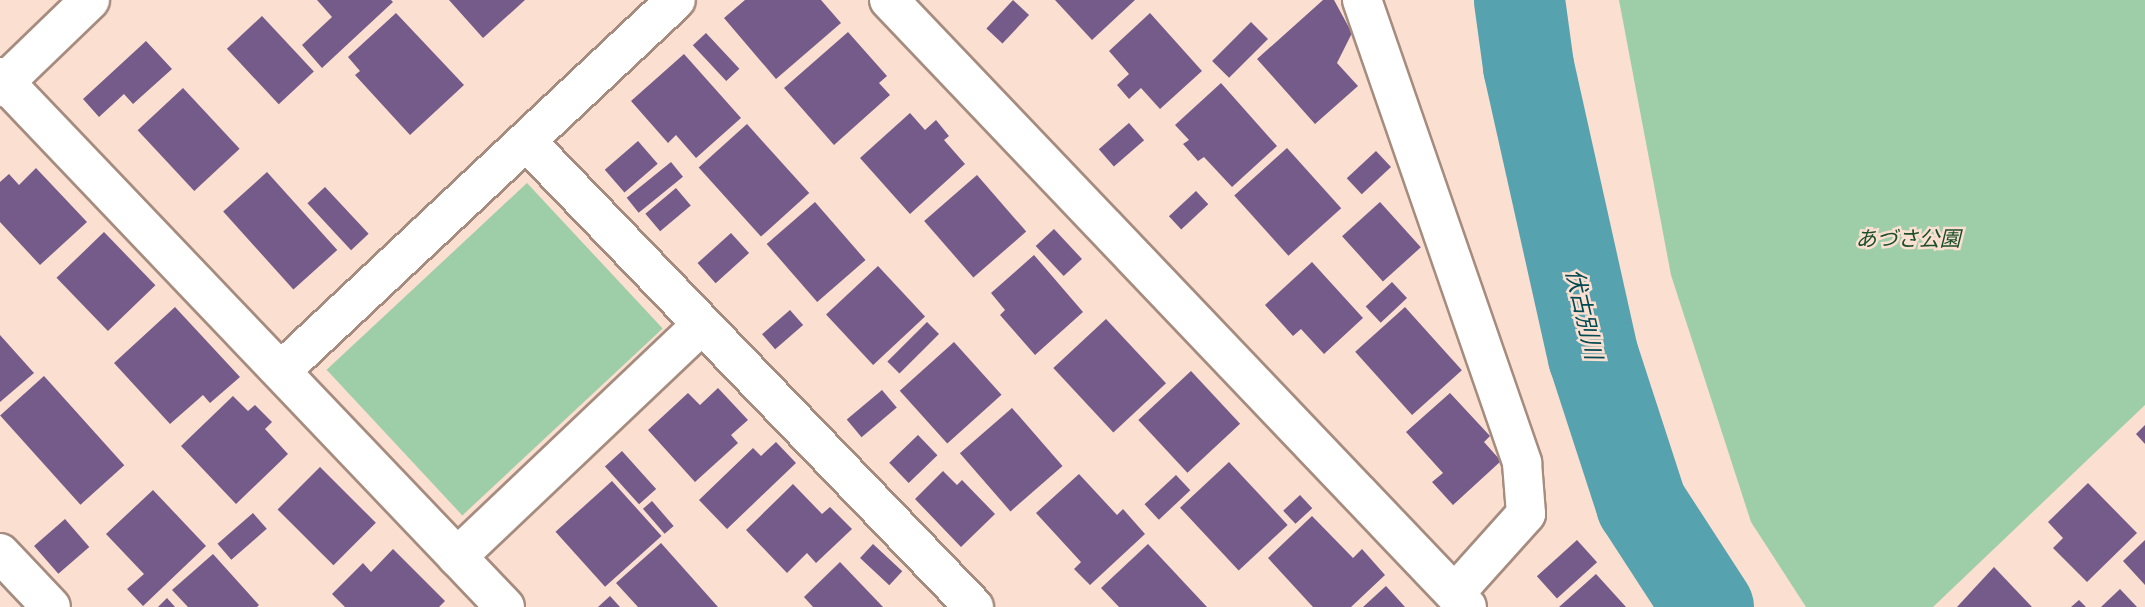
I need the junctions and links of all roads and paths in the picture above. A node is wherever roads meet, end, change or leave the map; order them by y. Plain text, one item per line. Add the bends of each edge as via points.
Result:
1 (90, 0) edge
2 (676, 0) edge
3 (889, 0) edge
4 (1362, 0) edge
5 (2, 82) edge
6 (527, 142) junction
7 (700, 326) junction
8 (282, 370) junction
9 (457, 556) junction
10 (3, 563) edge
11 (1461, 600) edge
12 (51, 607) edge
13 (505, 607) edge
14 (974, 607) edge

1 - 5 street
2 - 6 street
3 - 11 street
4 - 11 street via 1522,463 1526,514
5 - 8 street
6 - 7 street
6 - 8 street
7 - 9 street
7 - 14 street
8 - 9 street
9 - 13 street
10 - 12 street

